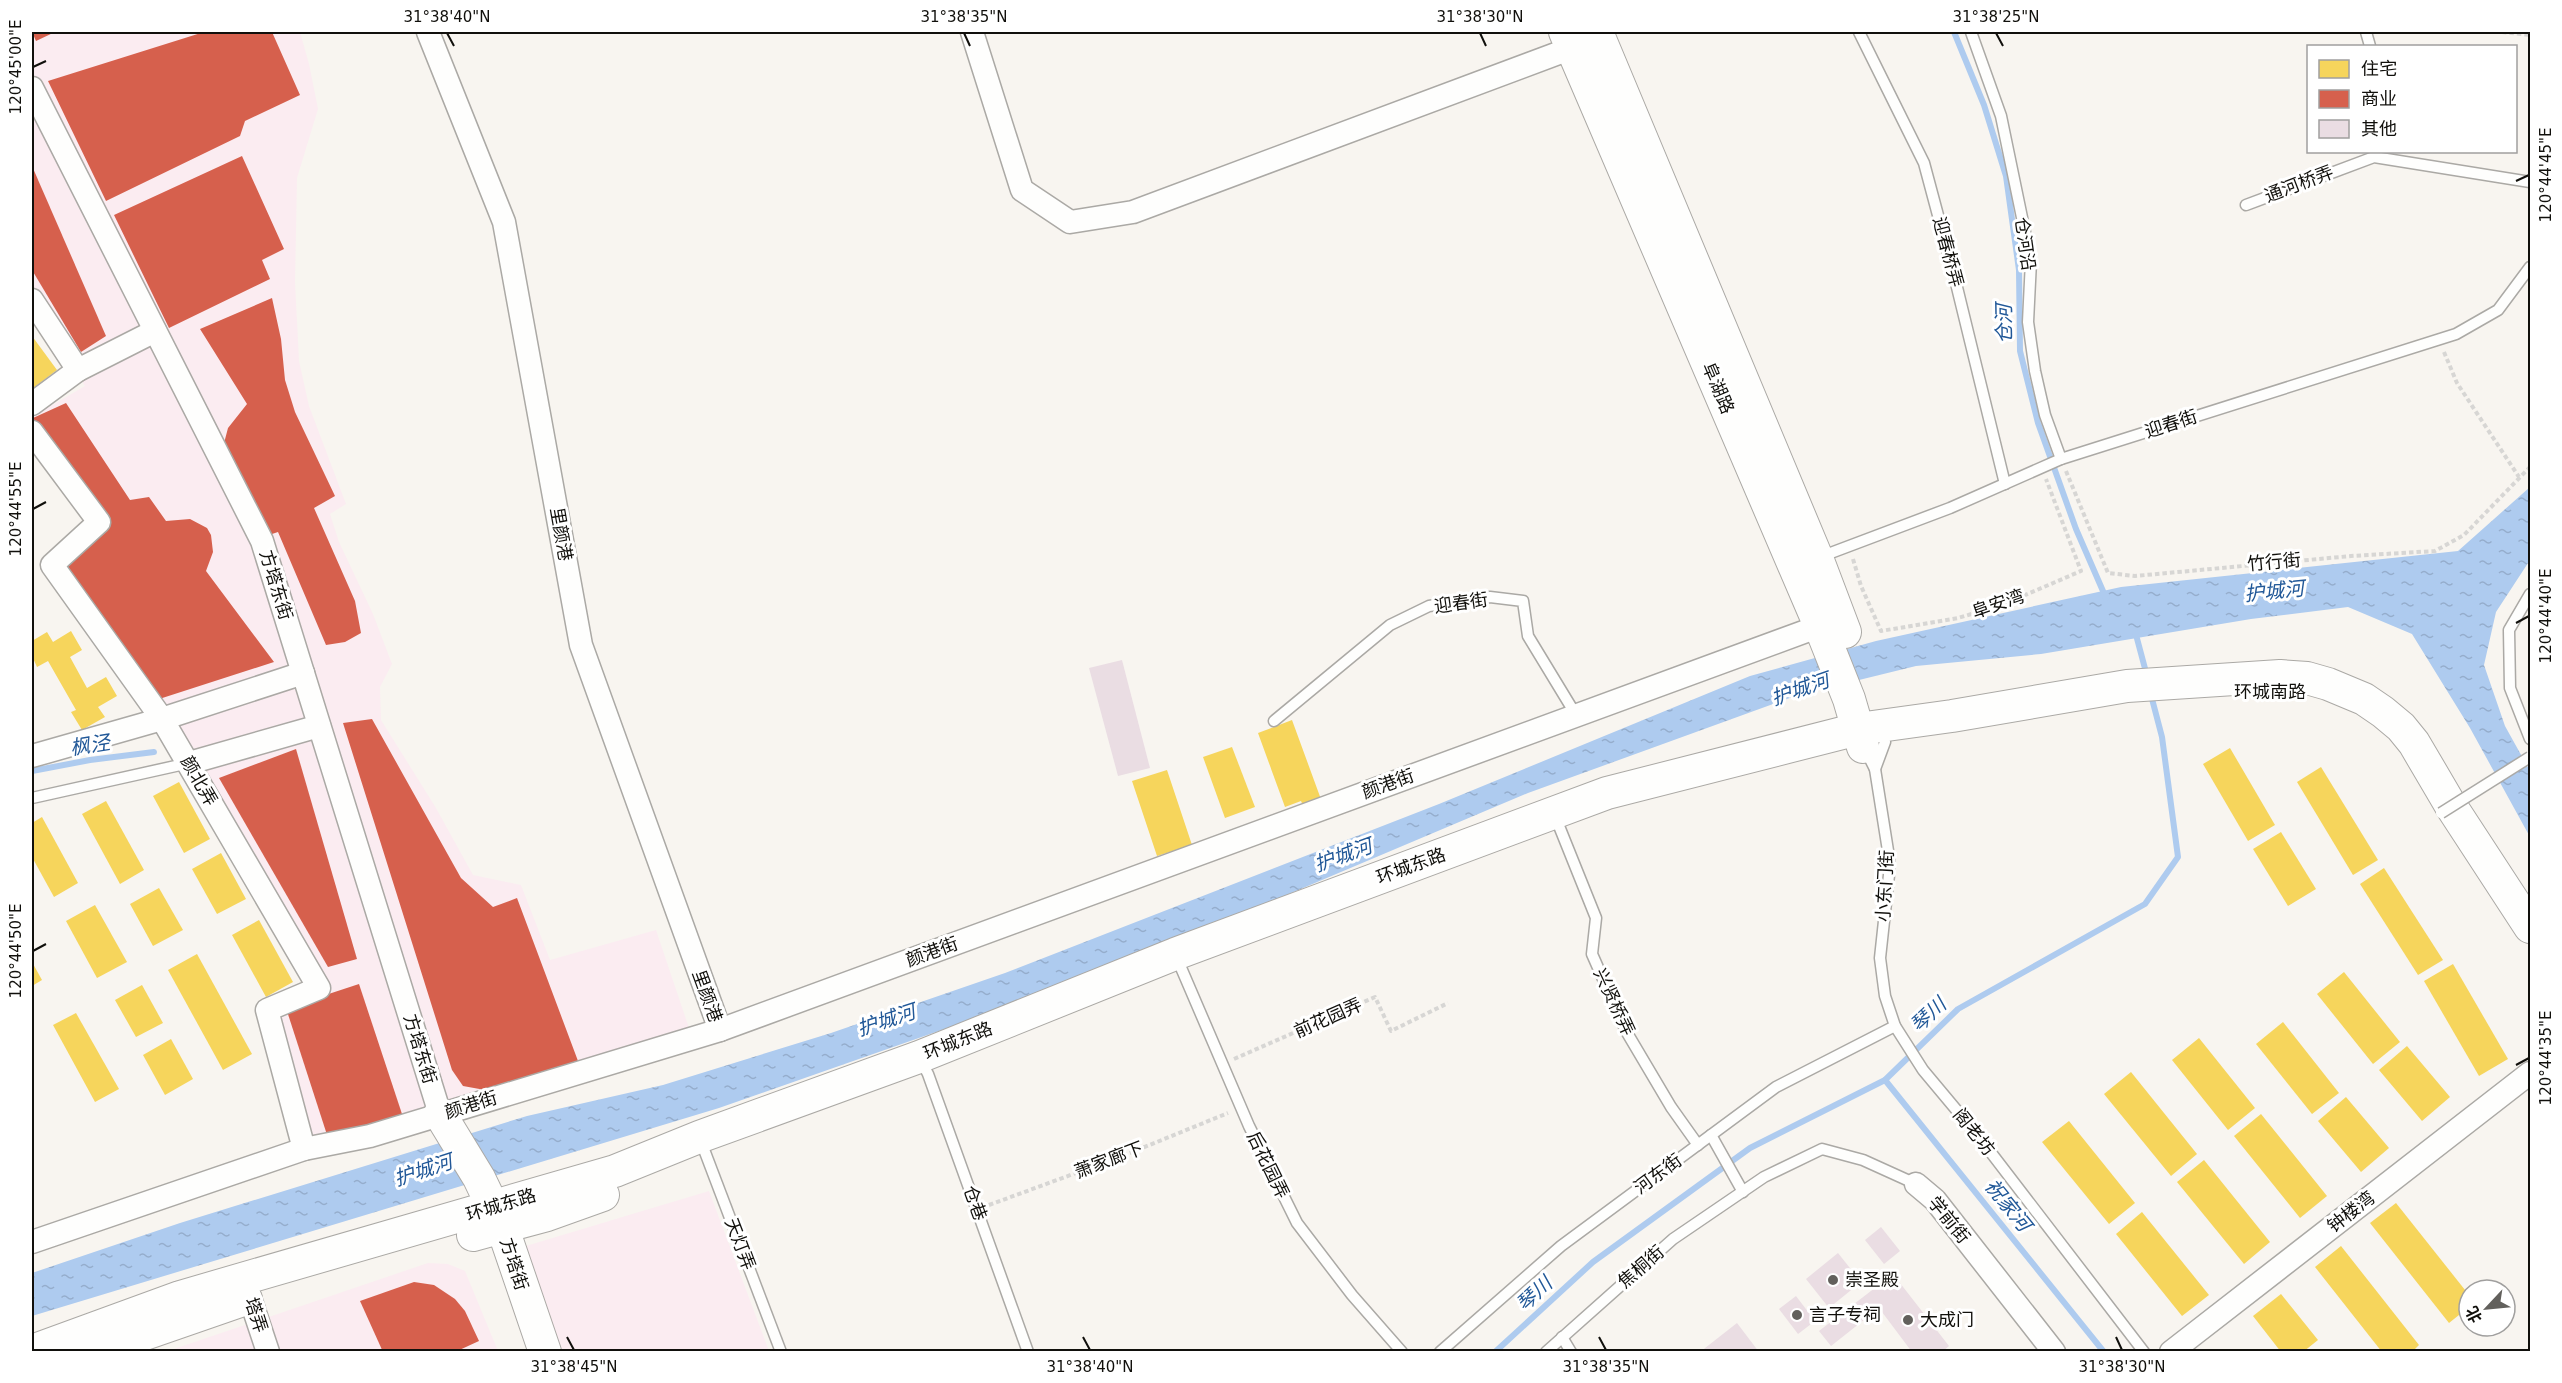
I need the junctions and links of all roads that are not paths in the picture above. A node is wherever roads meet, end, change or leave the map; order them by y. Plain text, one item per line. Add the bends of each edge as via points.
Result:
1 (428, 32) edge
2 (972, 32) edge
3 (1859, 32) edge
4 (1971, 32) edge
5 (1578, 37) edge
6 (32, 88) edge
7 (2398, 156) edge
8 (2530, 182) edge
9 (2246, 205) dead end
10 (2530, 267) edge
11 (32, 300) edge
12 (155, 331) junction
13 (78, 370) junction
14 (32, 404) edge
15 (32, 432) edge
16 (2061, 459) junction
17 (2005, 484) junction
18 (1806, 562) junction
19 (2530, 594) edge
20 (1832, 637) junction
21 (303, 673) junction
22 (1576, 715) junction
23 (162, 719) junction
24 (1274, 721) dead end
25 (319, 726) junction
26 (2530, 739) edge
27 (1873, 743) junction
28 (32, 756) edge
29 (2530, 757) edge
30 (189, 764) junction
31 (32, 798) edge
32 (2446, 809) junction
33 (1557, 822) junction
34 (2530, 927) edge
35 (2530, 952) edge
36 (1179, 963) junction
37 (1895, 1026) junction
38 (720, 1030) junction
39 (924, 1065) junction
40 (2530, 1073) edge
41 (440, 1114) junction
42 (1711, 1135) junction
43 (1698, 1145) junction
44 (703, 1147) junction
45 (304, 1149) junction
46 (1916, 1184) joint
47 (1743, 1192) junction
48 (489, 1220) junction
49 (32, 1242) edge
50 (247, 1288) junction
51 (1562, 1337) junction
52 (32, 1352) edge
53 (93, 1352) edge
54 (268, 1352) edge
55 (527, 1352) edge
56 (545, 1352) edge
57 (781, 1352) edge
58 (1028, 1352) edge
59 (1402, 1352) edge
60 (1440, 1352) edge
61 (1546, 1352) edge
62 (1571, 1352) edge
63 (2054, 1352) edge
64 (2144, 1352) edge
65 (2171, 1352) edge

1 - 38 street, 里颜港 via 504,222 581,645
2 - 5 street via 1022,190 1070,222 1134,212
3 - 17 lane, 迎春桥弄 via 1924,163
4 - 16 lane, 仓河沿 via 2004,127 2031,261 2028,322 2035,371
5 - 18 main road, 阜湖路
6 - 12 street, 方塔东街
7 - 8 lane, 通河桥弄
7 - 9 lane, 通河桥弄 via 2374,157
10 - 16 lane, 迎春街 via 2498,310 2456,334
11 - 13 street
12 - 13 street
12 - 21 street, 方塔东街 via 262,541
13 - 14 street
15 - 23 street, 颜北弄 via 99,522 52,565
16 - 17 lane, 迎春街
17 - 18 lane, 迎春街
18 - 20 main road, 阜湖路
19 - 26 lane via 2509,630 2510,688
20 - 22 street, 颜港街
20 - 27 main road, 阜湖路
21 - 23 street
21 - 25 street, 方塔东街
22 - 24 lane, 迎春街 via 1528,636 1523,601 1490,597 1429,606 1390,625
22 - 38 street, 颜港街
23 - 28 street
23 - 30 street, 颜北弄
25 - 30 street
25 - 41 street, 方塔东街
27 - 32 main road, 环城南路 via 2128,693 2175,689 2312,691 2331,698 2384,736
27 - 33 main road, 环城东路 via 1607,793
27 - 37 lane, 小东门街 via 1890,875 1880,958 1885,996
29 - 32 lane, bridge
30 - 31 lane
30 - 45 street, 颜北弄 via 319,988 267,1010
32 - 34 main road, 环城南路
32 - 35 main road, 环城南路
33 - 36 main road, 环城东路
33 - 43 lane, 兴贤桥弄 via 1596,918 1592,954 1626,1032
36 - 39 main road, 环城东路
36 - 59 lane, 后花园弄 via 1241,1107 1297,1223
37 - 42 lane, 河东街 via 1776,1087
37 - 64 lane, 阁老坊 via 1923,1070
38 - 41 street, 颜港街
39 - 44 main road, 环城东路
39 - 58 lane, 仓巷
40 - 65 street, 钟楼湾
41 - 45 street, 颜港街 via 370,1136
41 - 48 main road, 方塔街
42 - 43 lane, 河东街
42 - 47 lane
43 - 60 lane, 河东街 via 1561,1246
44 - 48 main road, 环城东路 via 615,1171
44 - 57 lane, 天灯弄
45 - 49 street, 颜港街
46 - 47 lane, 学前街 via 1863,1160 1822,1149 1764,1177
46 - 63 street, 学前街 via 1935,1200
47 - 51 lane, 焦桐街 via 1673,1239
48 - 50 main road, 环城东路
48 - 55 main road, 方塔街
48 - 56 main road, 方塔街
50 - 52 main road, 环城东路 via 180,1297
50 - 53 main road, 环城东路
50 - 54 street, 塔弄
51 - 61 lane, 焦桐街
51 - 62 lane

